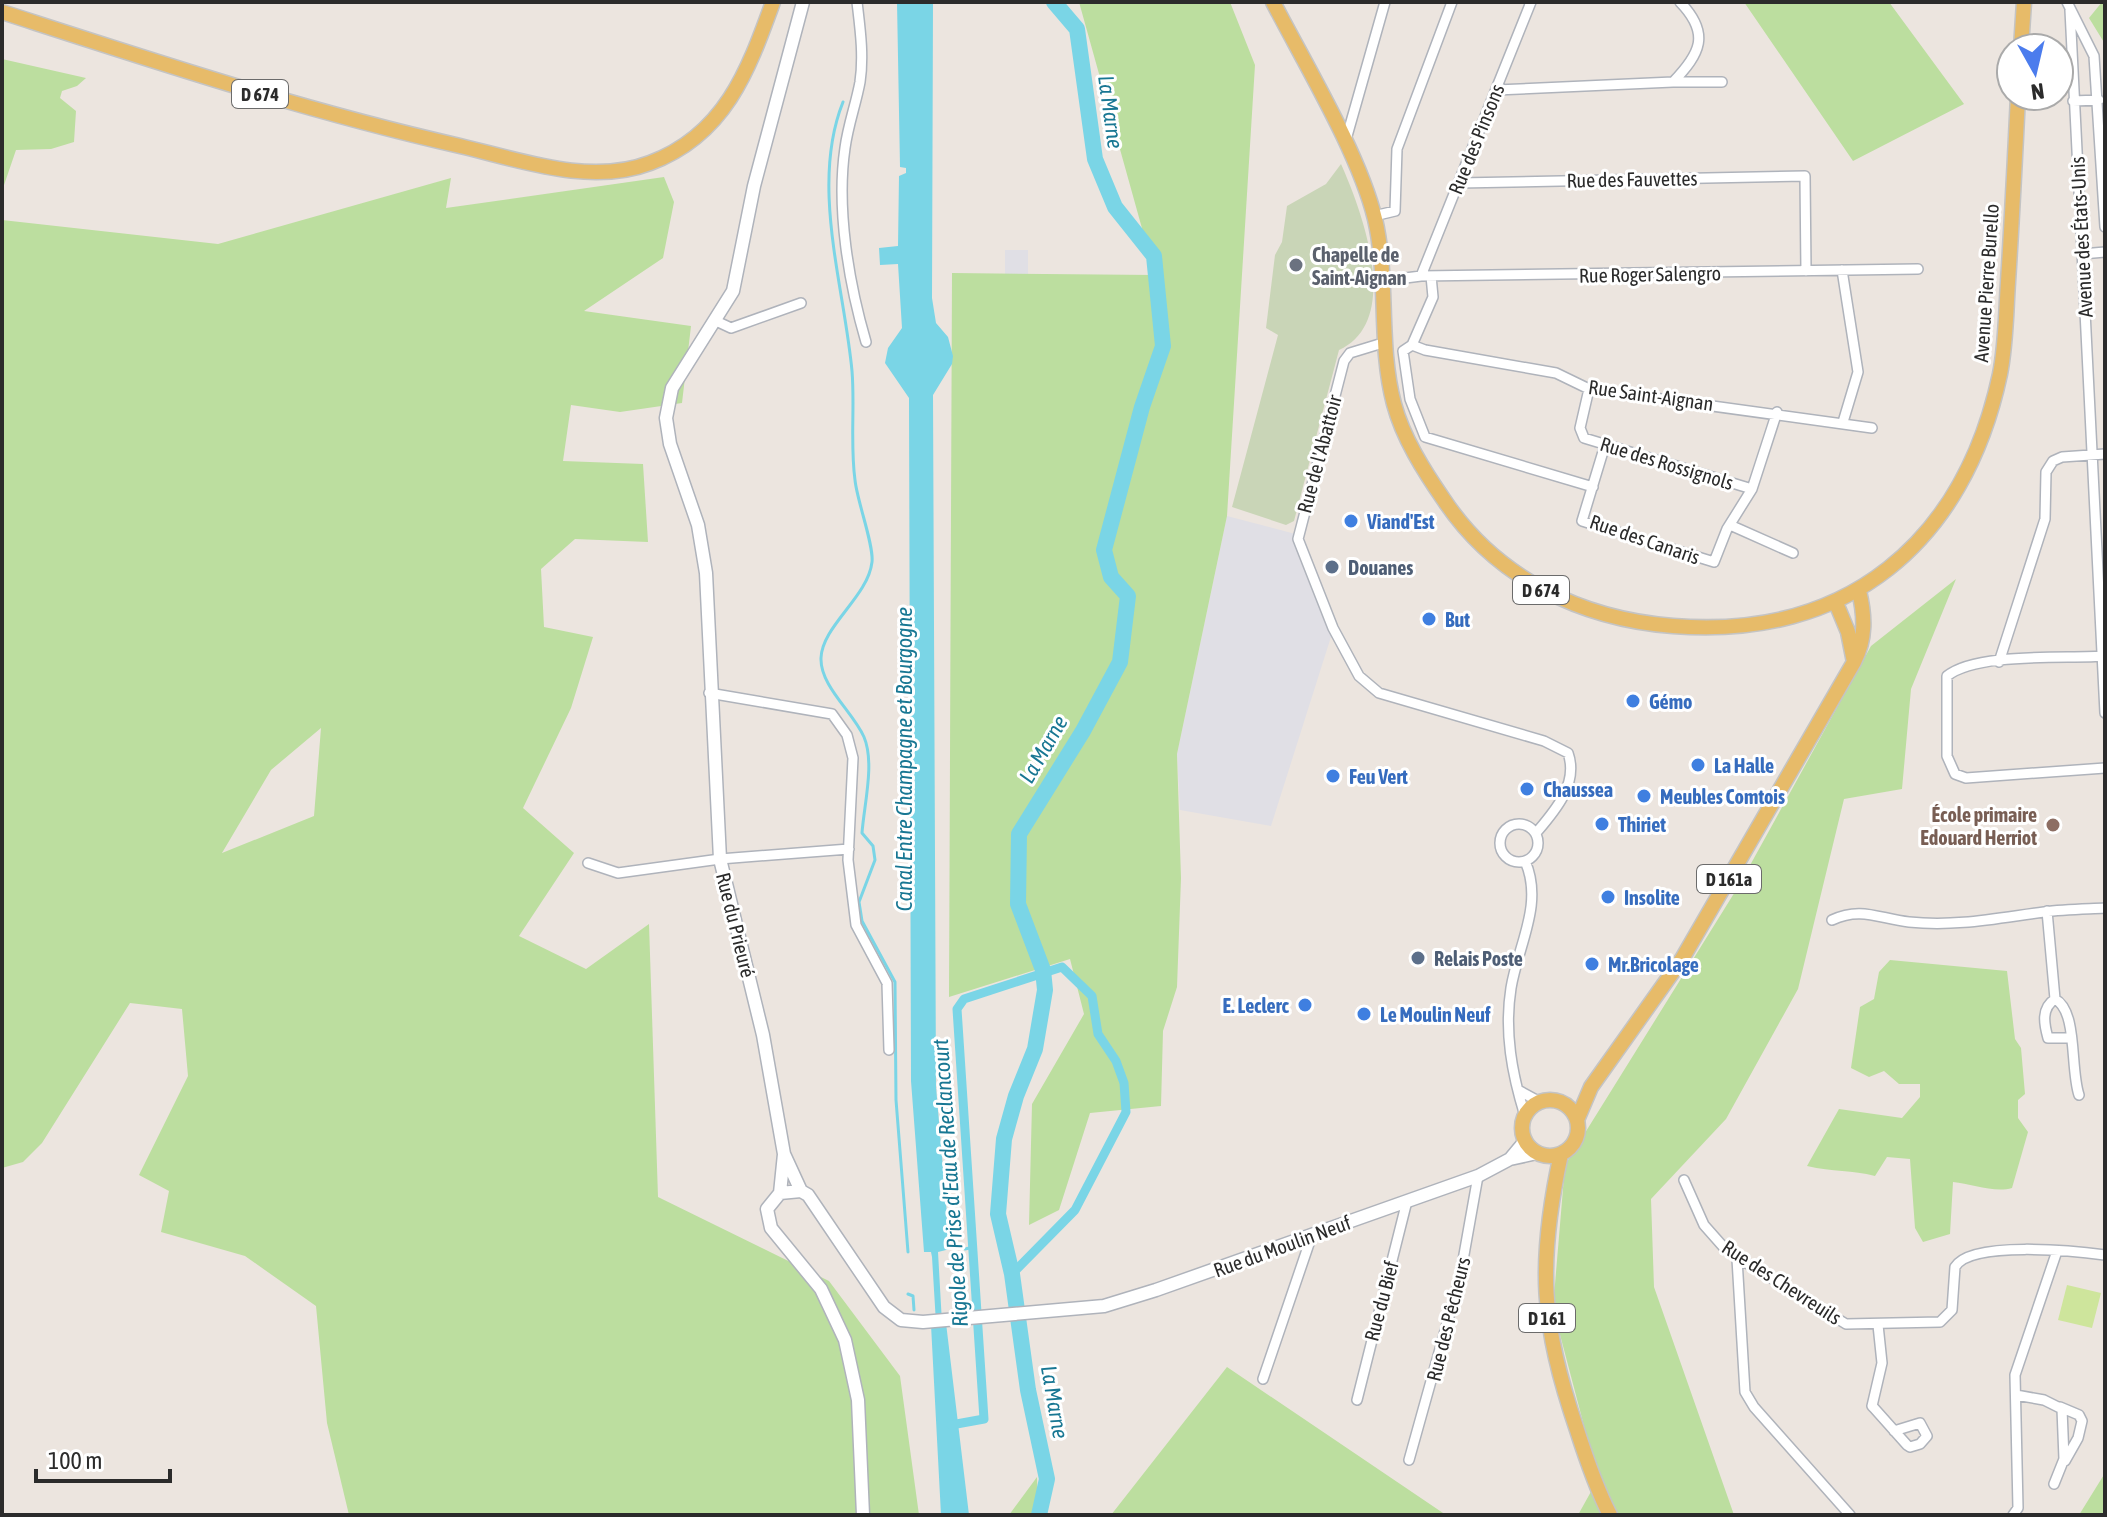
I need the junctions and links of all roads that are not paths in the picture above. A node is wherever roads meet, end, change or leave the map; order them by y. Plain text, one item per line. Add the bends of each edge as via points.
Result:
1 (773, 2) edge
2 (803, 2) edge
3 (857, 2) edge
4 (1273, 2) edge
5 (1385, 2) edge
6 (1452, 2) edge
7 (1531, 2) edge
8 (1680, 2) edge
9 (2024, 2) edge
10 (2058, 2) edge
11 (2069, 6) edge
12 (2, 12) edge
13 (2022, 32) edge
14 (2070, 32) edge
15 (1673, 82) junction
16 (1722, 82) dead end
17 (1496, 90) junction
18 (2099, 100) junction
19 (2075, 101) edge
20 (2017, 112) edge
21 (2074, 112) edge
22 (1342, 139) junction
23 (1459, 183) junction
24 (1374, 216) junction
25 (2105, 227) edge
26 (2105, 252) edge
27 (2082, 254) junction
28 (1918, 269) dead end
29 (1842, 270) junction
30 (1806, 271) junction
31 (1426, 276) junction
32 (1382, 281) junction
33 (801, 303) dead end
34 (716, 321) junction
35 (866, 342) dead end
36 (1386, 342) junction
37 (1412, 345) junction
38 (1589, 389) junction
39 (1777, 412) junction
40 (1843, 422) junction
41 (1872, 428) dead end
42 (1605, 445) junction
43 (2105, 454) edge
44 (2093, 455) junction
45 (1593, 487) junction
46 (1752, 489) junction
47 (1730, 525) junction
48 (1793, 553) dead end
49 (2101, 561) edge
50 (1859, 591) junction
51 (1836, 603) junction
52 (2104, 656) edge
53 (1854, 662) junction
54 (1999, 662) junction
55 (709, 693) junction
56 (2105, 713) edge
57 (2105, 768) edge
58 (1536, 833) junction
59 (849, 849) junction
60 (720, 859) junction
61 (1525, 861) junction
62 (588, 863) dead end
63 (2105, 908) edge
64 (2047, 911) junction
65 (1832, 920) dead end
66 (2055, 999) junction
67 (2070, 1038) junction
68 (889, 1050) dead end
69 (1591, 1087) junction
70 (1518, 1090) junction
71 (2079, 1095) dead end
72 (1540, 1102) junction
73 (1563, 1103) junction
74 (1525, 1116) junction
75 (1577, 1120) junction
76 (1525, 1141) junction
77 (784, 1154) junction
78 (1548, 1154) junction
79 (1510, 1159) junction
80 (1478, 1176) junction
81 (1684, 1180) dead end
82 (801, 1191) junction
83 (780, 1193) junction
84 (1407, 1201) junction
85 (1312, 1235) junction
86 (2057, 1251) junction
87 (2105, 1255) edge
88 (1737, 1259) junction
89 (925, 1322) joint
90 (1878, 1325) junction
91 (1263, 1379) dead end
92 (2016, 1395) junction
93 (1357, 1400) dead end
94 (2060, 1407) junction
95 (1894, 1431) dead end
96 (1409, 1460) dead end
97 (2063, 1464) junction
98 (2054, 1484) dead end
99 (863, 1515) edge
100 (1610, 1515) edge
101 (1850, 1515) edge
102 (2013, 1515) edge

1 - 12 main road, D 674 via 747,72 709,128 650,163 601,173 332,116
2 - 34 street, Rue du Prieuré via 754,186 733,291
3 - 35 street via 860,82 845,148 843,187 854,289
4 - 22 main road, D 674
5 - 22 street
6 - 24 street via 1397,149 1395,211
7 - 17 street, Rue des Pinsons
8 - 15 street via 1696,21 1700,39 1695,58
9 - 13 main road
10 - 11 street, Avenue des États-Unis
11 - 14 street, Avenue des États-Unis
11 - 18 street, Avenue des États-Unis via 2094,56
15 - 16 street
15 - 17 street
17 - 23 street, Rue des Pinsons
18 - 19 street
18 - 25 street, Avenue des États-Unis
20 - 50 main road, Avenue Pierre Burello / D 674 via 2003,345 1988,417 1967,466 1925,532 1898,563
21 - 27 street, Avenue des États-Unis
22 - 24 main road, D 674
23 - 30 street, Rue des Fauvettes via 1805,176
23 - 31 street, Rue des Pinsons
24 - 32 main road, D 674
26 - 27 street
27 - 44 street, Avenue des États-Unis
28 - 29 street, Rue Roger Salengro
29 - 30 street, Rue Roger Salengro
29 - 40 street via 1858,372
30 - 31 street, Rue Roger Salengro
31 - 32 street, Rue Roger Salengro
31 - 37 street via 1433,297
32 - 36 main road, D 674
33 - 34 street via 731,328
34 - 55 street, Rue du Prieuré via 672,388 666,418 698,525 706,573
36 - 51 main road, D 674 via 1395,408 1428,476 1478,543 1539,588 1603,614 1687,627 1778,620
36 - 58 street, Rue de l'Abattoir via 1350,353 1344,361 1298,539 1359,676 1379,693 1544,741 1568,753 1560,807
37 - 38 street, Rue Saint-Aignan via 1556,373
37 - 45 street via 1403,351 1410,399 1425,437
38 - 39 street, Rue Saint-Aignan
38 - 42 street, Rue des Rossignols via 1580,428 1584,438
39 - 40 street, Rue Saint-Aignan
39 - 46 street, Rue des Canaris
40 - 41 street, Rue Saint-Aignan
42 - 45 street, Rue des Canaris
42 - 46 street, Rue des Rossignols
43 - 44 street
44 - 49 street, Avenue des États-Unis
44 - 54 street via 2062,457 2046,472 2045,519
45 - 47 street, Rue des Canaris via 1582,521 1714,562
46 - 47 street, Rue des Canaris
47 - 48 street
49 - 52 street, Avenue des États-Unis
50 - 51 main road, Avenue Pierre Burello / D 674
50 - 53 main road, D 161a via 1864,630
51 - 53 main road
52 - 54 street
52 - 56 street, Avenue des États-Unis
53 - 69 main road, D 161a via 1682,959
54 - 57 street via 1956,669 1947,676 1947,756 1955,774 1966,778
55 - 59 street via 832,714 847,735 853,758
55 - 60 street, Rue du Prieuré
58 - 61 street via 1537,851
58 - 61 street via 1517,824 1501,836 1507,858
59 - 60 street
59 - 68 street via 856,925 887,983
60 - 62 street via 618,873
60 - 77 street, Rue du Prieuré via 763,1035
61 - 70 street via 1532,910 1509,1014
63 - 64 street
64 - 65 street via 1977,923 1905,922 1856,912
64 - 66 street
66 - 67 street via 2069,1013
66 - 67 street via 2044,1012 2048,1038
67 - 71 street via 2072,1077
69 - 73 main road, D 161a
69 - 75 main road, D 161a
70 - 72 street
70 - 74 street
72 - 73 main road
72 - 74 main road
73 - 75 main road
74 - 76 main road
75 - 78 main road via 1577,1136
76 - 78 main road
76 - 79 street, Rue du Moulin Neuf
77 - 82 street, Rue du Prieuré
77 - 83 street, Rue du Prieuré
78 - 79 street, Rue du Moulin Neuf
78 - 100 main road, D 161 via 1553,1190 1544,1274 1548,1327 1566,1397
79 - 80 street, Rue du Moulin Neuf
80 - 84 street, Rue du Moulin Neuf
80 - 96 street, Rue des Pêcheurs via 1457,1287
81 - 88 street, Rue des Chevreuils via 1704,1225
82 - 83 street
82 - 89 street, Rue du Prieuré via 817,1205 884,1307 901,1320
83 - 99 street, Rue du Prieuré via 767,1209 768,1221 821,1289 845,1340 859,1411
84 - 85 street, Rue du Moulin Neuf
84 - 93 street, Rue du Bief
85 - 89 street, Rue du Moulin Neuf via 1132,1299 1048,1313
85 - 91 street
86 - 87 street, Rue des Chevreuils
86 - 90 street, Rue des Chevreuils via 1966,1256 1955,1267 1952,1310 1946,1319
86 - 92 street via 2015,1375
88 - 90 street, Rue des Chevreuils via 1841,1322
88 - 101 street via 1745,1392
90 - 95 street via 1881,1368 1872,1402
92 - 94 street
92 - 102 street via 2018,1508
94 - 97 street
94 - 97 street via 2082,1421
97 - 98 street

